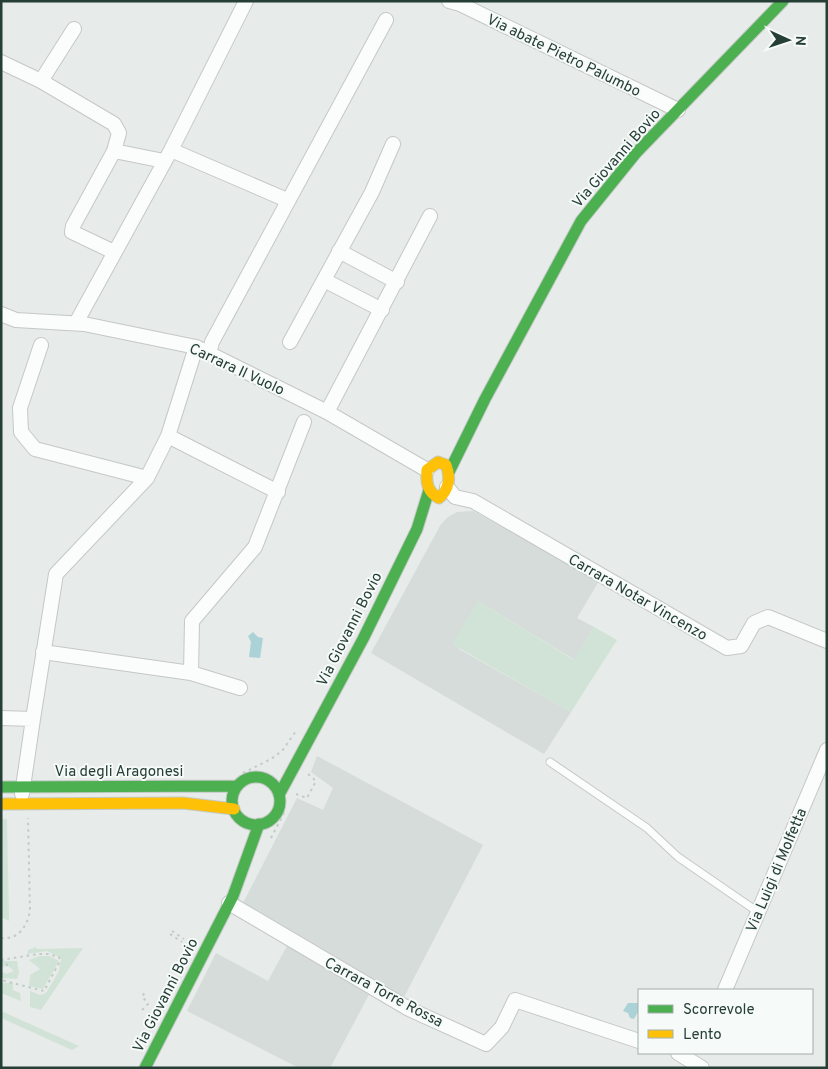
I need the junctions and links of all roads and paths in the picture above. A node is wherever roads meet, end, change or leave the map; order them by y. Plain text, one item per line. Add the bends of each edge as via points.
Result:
1 (246, 1) edge
2 (449, 1) edge
3 (783, 1) edge
4 (386, 20) dead end
5 (74, 29) dead end
6 (1, 62) edge
7 (41, 81) junction
8 (678, 110) junction
9 (393, 144) dead end
10 (114, 152) junction
11 (168, 155) junction
12 (287, 200) junction
13 (430, 216) dead end
14 (114, 252) junction
15 (339, 252) junction
16 (324, 280) junction
17 (397, 282) junction
18 (382, 310) junction
19 (1, 314) edge
20 (76, 323) junction
21 (290, 342) dead end
22 (41, 345) dead end
23 (196, 348) junction
24 (209, 354) junction
25 (327, 412) junction
26 (304, 422) dead end
27 (168, 436) junction
28 (464, 440) junction
29 (432, 466) junction
30 (449, 472) junction
31 (147, 478) junction
32 (429, 490) junction
33 (278, 492) junction
34 (443, 492) junction
35 (416, 529) junction
36 (827, 641) edge
37 (43, 652) junction
38 (191, 673) junction
39 (240, 688) dead end
40 (1, 718) edge
41 (33, 718) junction
42 (295, 730) dead end
43 (307, 741) junction
44 (827, 750) edge
45 (550, 762) dead end
46 (242, 773) dead end
47 (273, 773) junction
48 (237, 786) junction
49 (1, 787) edge
50 (22, 787) junction
51 (279, 795) junction
52 (1, 804) edge
53 (234, 809) junction
54 (25, 810) junction
55 (245, 822) junction
56 (259, 824) junction
57 (249, 854) junction
58 (231, 900) junction
59 (758, 912) junction
60 (172, 931) dead end
61 (170, 934) dead end
62 (1, 938) edge
63 (1, 960) edge
64 (7, 960) junction
65 (7, 966) dead end
66 (6, 974) dead end
67 (1, 980) edge
68 (6, 980) junction
69 (45, 981) dead end
70 (49, 984) junction
71 (724, 989) edge
72 (147, 991) dead end
73 (142, 1010) dead end
74 (638, 1041) edge
75 (680, 1054) edge
76 (696, 1062) edge
77 (145, 1068) edge

1 - 11 street
2 - 8 street, Via abate Pietro Palumbo
3 - 8 main road, Via Giovanni Bovio
4 - 12 street
5 - 7 street
6 - 7 street
7 - 10 street via 114,124 119,133
8 - 28 main road, Via Giovanni Bovio via 606,188 581,221
9 - 15 street via 372,192
10 - 11 street
10 - 14 street via 72,226 72,232
11 - 12 street
11 - 14 street
12 - 24 street via 212,342
13 - 17 street
14 - 20 street
15 - 16 street
15 - 17 street
16 - 18 street
16 - 21 street
17 - 18 street
18 - 25 street
19 - 20 street, Carrara Il Vuolo via 16,320
20 - 23 street, Carrara Il Vuolo
22 - 31 street via 20,408 21,432 35,449
23 - 24 street, Carrara Il Vuolo
23 - 27 street
24 - 25 street, Carrara Il Vuolo
25 - 29 street, Carrara Il Vuolo
26 - 33 street
27 - 31 street
27 - 33 street
28 - 29 main road
28 - 30 main road, Via Giovanni Bovio
29 - 30 main road via 446,465
29 - 32 main road
30 - 34 main road
31 - 37 street via 56,574
32 - 34 main road
32 - 35 main road
33 - 38 street via 255,547 192,621
34 - 35 main road
34 - 36 street, Carrara Notar Vincenzo via 472,501 727,648 741,646 754,623 768,617
35 - 43 main road, Via Giovanni Bovio via 363,639
37 - 38 street
37 - 41 street
38 - 39 street
40 - 41 street
41 - 50 street
42 - 46 path via 282,751
43 - 47 main road, Via Giovanni Bovio
43 - 51 main road, Via Giovanni Bovio
44 - 59 street, Via Luigi di Molfetta
45 - 59 lane via 647,828 678,857
47 - 48 main road via 250,777
47 - 51 main road
48 - 50 main road, Via degli Aragonesi
48 - 53 main road via 232,801
49 - 50 main road, Via degli Aragonesi
50 - 54 street
51 - 56 main road, Via Giovanni Bovio via 280,803 273,818
52 - 54 main road
53 - 54 main road via 182,804
53 - 55 main road
54 - 62 path via 30,911 23,930 13,937
55 - 56 main road
55 - 57 main road, Via Giovanni Bovio
56 - 57 main road, Via Giovanni Bovio
57 - 58 main road, Via Giovanni Bovio
58 - 74 street, Carrara Torre Rossa via 409,1009 486,1044 502,1027 516,1000
58 - 77 main road, Via Giovanni Bovio
59 - 71 street, Via Luigi di Molfetta
60 - 61 path via 183,940
63 - 64 path
64 - 65 path
64 - 70 path via 38,954 59,957 59,966
66 - 68 path
67 - 68 path
68 - 70 path via 40,992
69 - 70 path
72 - 73 path via 142,996 148,1004
75 - 76 street

